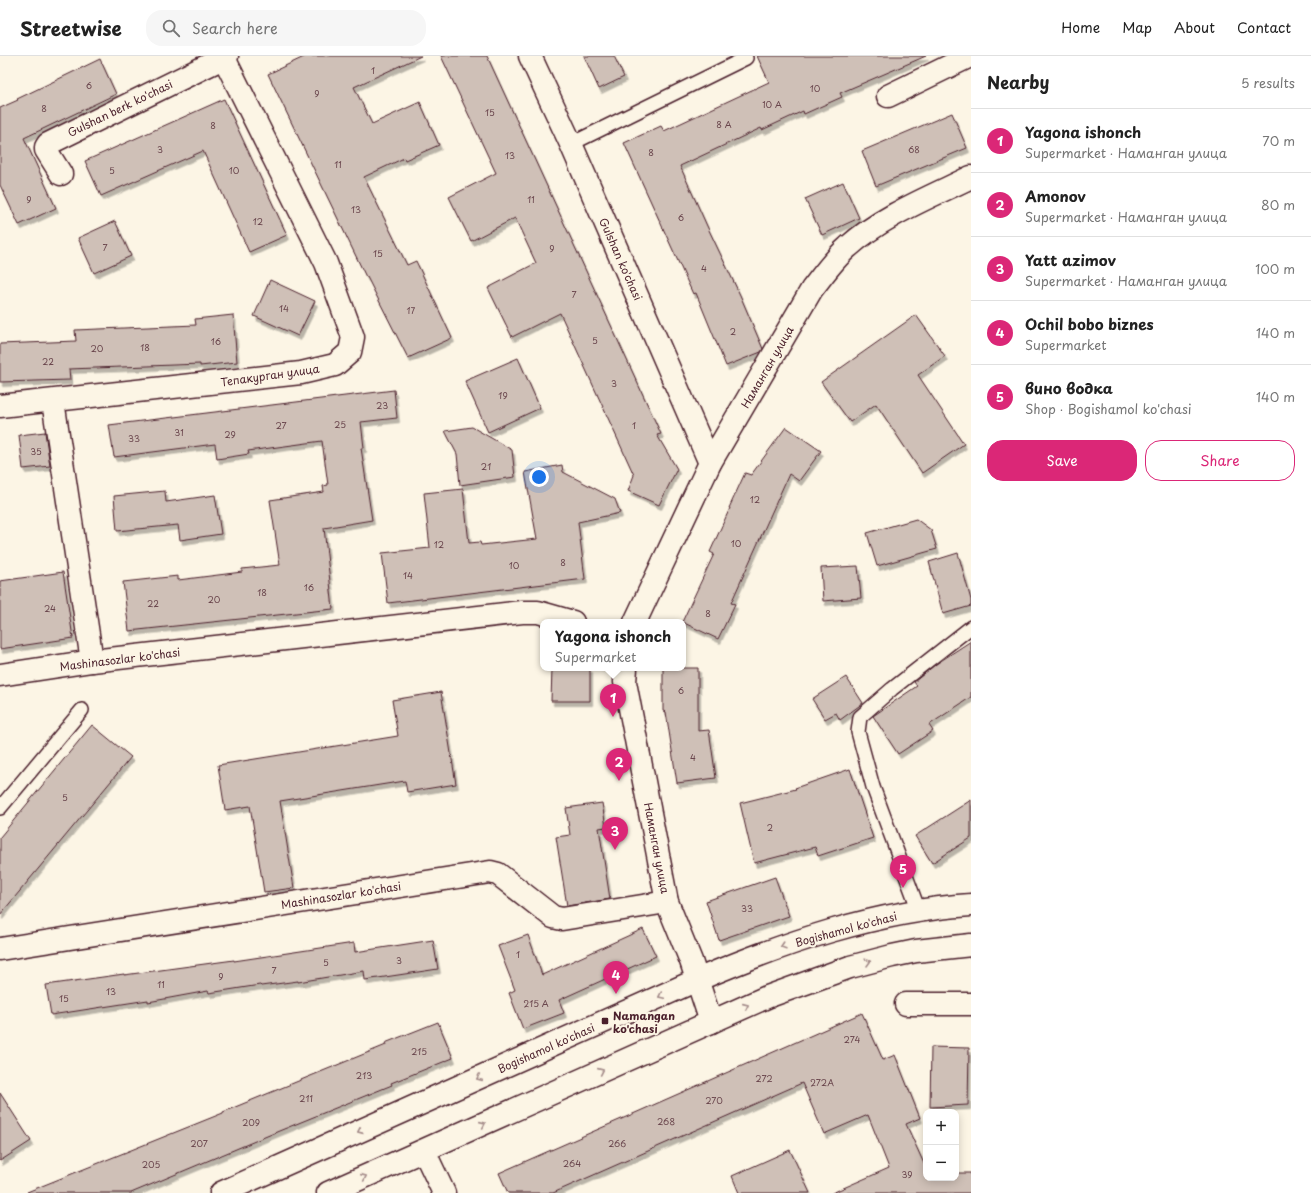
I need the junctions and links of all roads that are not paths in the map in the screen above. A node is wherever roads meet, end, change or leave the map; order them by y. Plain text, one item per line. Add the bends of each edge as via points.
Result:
1 (530, 56) edge
2 (970, 56) edge
3 (225, 57) edge
4 (746, 58) dead end
5 (888, 96) dead end
6 (571, 144) junction
7 (61, 174) dead end
8 (971, 177) edge
9 (53, 401) junction
10 (0, 406) edge
11 (710, 463) junction
12 (562, 619) edge
13 (636, 619) edge
14 (971, 627) edge
15 (92, 662) junction
16 (626, 671) edge
17 (0, 675) edge
18 (82, 710) dead end
19 (0, 808) edge
20 (667, 902) junction
21 (971, 905) edge
22 (919, 911) junction
23 (971, 945) edge
24 (0, 949) edge
25 (697, 980) junction
26 (906, 1004) dead end
27 (971, 1004) edge
28 (711, 1022) junction
29 (424, 1151) junction
30 (221, 1193) edge
31 (328, 1193) edge
32 (444, 1193) edge

1 - 6 street, Gulshan ko'chasi
2 - 5 street
3 - 7 street, Gulshan berk ko'chasi via 48,144 46,150
3 - 9 street, Тепакурган улица via 326,263 353,337 350,352 335,365 301,373
4 - 6 lane
6 - 11 street, Gulshan ko'chasi
8 - 11 street, Наманган улица via 870,230 848,247 829,267 812,289
9 - 10 street, Тепакурган улица
9 - 15 street
11 - 13 street, Наманган улица
12 - 15 street, Mashinasozlar ko'chasi via 538,612 522,612
14 - 22 lane via 860,716 858,732 873,787
15 - 17 street, Mashinasozlar ko'chasi
16 - 20 street, Наманган улица via 625,682
18 - 19 lane
20 - 24 street, Mashinasozlar ko'chasi via 562,918 553,917 498,874 490,872
20 - 25 street, Наманган улица
21 - 22 street, Bogishamol ko'chasi
22 -> 25 street, Bogishamol ko'chasi via 813,936
28 -> 23 street via 766,997 850,967 916,951
25 - 28 street, Наманган улица
25 -> 30 street, Bogishamol ko'chasi
26 - 27 street
29 -> 28 street
31 -> 29 street
29 - 32 street

